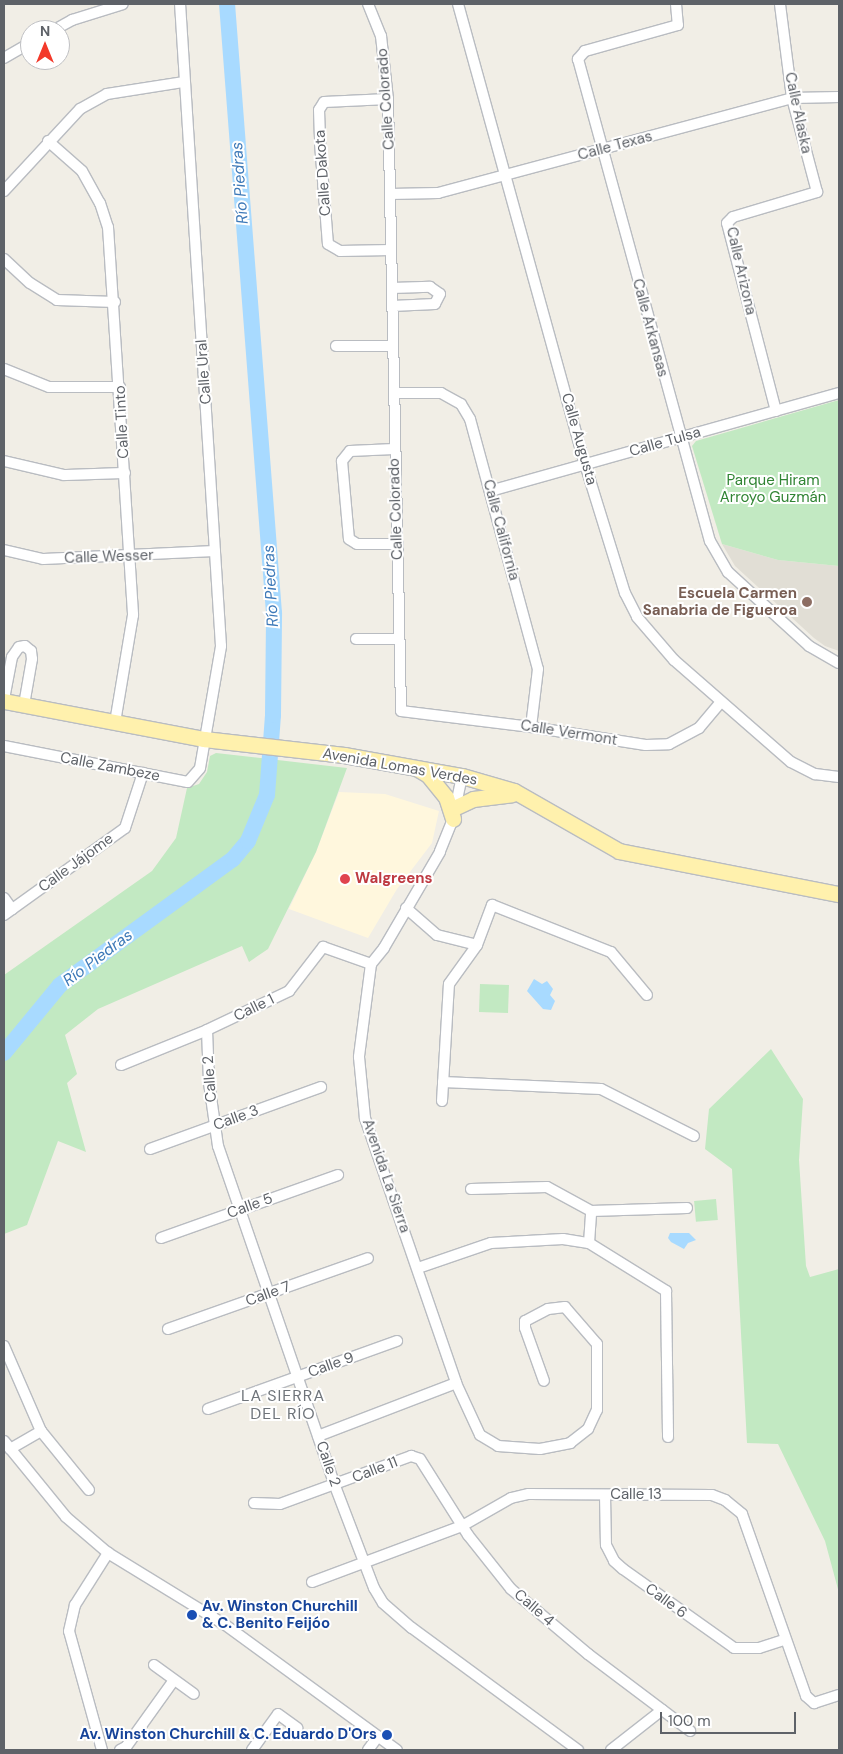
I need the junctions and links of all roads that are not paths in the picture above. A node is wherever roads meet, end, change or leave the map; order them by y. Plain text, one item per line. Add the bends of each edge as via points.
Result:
1 (123, 4) edge
2 (180, 4) edge
3 (368, 4) edge
4 (458, 4) edge
5 (780, 4) edge
6 (676, 6) edge
7 (70, 21) edge
8 (20, 49) edge
9 (4, 58) edge
10 (184, 82) junction
11 (839, 97) edge
12 (792, 98) junction
13 (388, 99) junction
14 (48, 141) junction
15 (602, 149) junction
16 (506, 176) junction
17 (4, 191) edge
18 (817, 192) joint
19 (390, 194) junction
20 (391, 250) junction
21 (4, 259) edge
22 (392, 288) junction
23 (115, 302) junction
24 (392, 306) junction
25 (336, 346) dead end
26 (393, 346) junction
27 (4, 369) edge
28 (120, 387) junction
29 (395, 393) junction
30 (839, 394) edge
31 (776, 411) junction
32 (681, 438) junction
33 (394, 449) junction
34 (4, 461) edge
35 (585, 464) junction
36 (125, 473) junction
37 (490, 491) junction
38 (398, 544) junction
39 (4, 550) edge
40 (215, 551) junction
41 (131, 557) junction
42 (356, 639) dead end
43 (399, 639) junction
44 (839, 663) edge
45 (4, 700) edge
46 (721, 702) junction
47 (24, 705) junction
48 (401, 712) joint
49 (114, 723) junction
50 (531, 726) junction
51 (204, 739) junction
52 (4, 746) edge
53 (202, 757) joint
54 (415, 767) junction
55 (142, 773) junction
56 (462, 776) junction
57 (839, 777) edge
58 (520, 795) junction
59 (454, 813) junction
60 (839, 894) edge
61 (4, 898) edge
62 (406, 908) junction
63 (8, 912) edge
64 (476, 945) junction
65 (371, 964) junction
66 (647, 995) dead end
67 (207, 1030) junction
68 (121, 1065) dead end
69 (443, 1082) junction
70 (322, 1088) dead end
71 (442, 1101) dead end
72 (214, 1126) junction
73 (694, 1136) dead end
74 (150, 1149) dead end
75 (338, 1175) dead end
76 (471, 1189) dead end
77 (687, 1208) dead end
78 (238, 1210) junction
79 (591, 1211) junction
80 (161, 1238) dead end
81 (589, 1243) junction
82 (368, 1258) dead end
83 (418, 1268) junction
84 (269, 1294) junction
85 (168, 1329) dead end
86 (397, 1341) dead end
87 (4, 1346) edge
88 (298, 1377) junction
89 (544, 1381) dead end
90 (456, 1383) junction
91 (208, 1409) dead end
92 (40, 1431) junction
93 (318, 1436) junction
94 (668, 1437) dead end
95 (7, 1445) edge
96 (410, 1456) joint
97 (335, 1486) junction
98 (89, 1490) dead end
99 (605, 1494) junction
100 (254, 1503) dead end
101 (462, 1526) junction
102 (108, 1553) junction
103 (364, 1562) junction
104 (312, 1582) dead end
105 (784, 1640) junction
106 (154, 1665) dead end
107 (174, 1680) junction
108 (194, 1694) dead end
109 (839, 1695) edge
110 (662, 1710) junction
111 (297, 1728) dead end
112 (690, 1731) dead end
113 (378, 1736) junction
114 (102, 1750) edge
115 (120, 1750) edge
116 (252, 1750) edge
117 (368, 1750) edge
118 (396, 1750) edge
119 (578, 1750) edge
120 (611, 1750) edge

1 - 7 street
2 - 10 street, Calle Ural
3 - 13 street, Calle Colorado via 382,36
4 - 16 street, Calle Augusta
5 - 12 street, Calle Alaska
6 - 15 street, Calle Arkansas via 678,25 585,51 578,59
8 - 9 street
10 - 14 street via 107,94 80,109
10 - 40 street, Calle Ural
11 - 12 street, Calle Texas
12 - 15 street, Calle Texas
12 - 18 street, Calle Alaska
13 - 19 street, Calle Colorado
13 - 20 street, Calle Dakota via 324,102 320,110 320,143 328,244 340,251
14 - 17 street
14 - 23 street, Calle Tinto via 82,171 100,203 108,227
15 - 16 street, Calle Texas
15 - 32 street, Calle Arkansas
16 - 19 street, Calle Texas via 438,193
16 - 35 street, Calle Augusta
18 - 31 street, Calle Arizona via 732,217 727,223
19 - 20 street, Calle Colorado
20 - 22 street, Calle Colorado
21 - 23 street via 30,283 57,300
22 - 24 street, Calle Colorado
22 - 24 street via 430,288 440,294 435,304
23 - 28 street, Calle Tinto
24 - 26 street, Calle Colorado
25 - 26 street
26 - 29 street, Calle Colorado
27 - 28 street via 49,387
28 - 36 street, Calle Tinto
29 - 33 street, Calle Colorado
29 - 37 street, Calle California via 440,393 461,404 470,419
30 - 31 street, Calle Tulsa
31 - 32 street, Calle Tulsa
32 - 35 street, Calle Tulsa
32 - 44 street, Calle Arkansas via 710,541 728,572 809,646
33 - 38 street, Calle Colorado
33 - 38 street via 350,451 342,461 349,539 357,544
34 - 36 street via 64,475
35 - 37 street, Calle Tulsa
35 - 46 street, Calle Augusta via 624,593 638,617 674,660
36 - 41 street, Calle Tinto
37 - 50 street, Calle California via 538,669
38 - 43 street, Calle Colorado
39 - 41 street, Calle Wesser via 43,559
40 - 41 street, Calle Wesser
40 - 51 street, Calle Ural via 221,646
41 - 49 street, Calle Tinto via 133,615
42 - 43 street
43 - 48 street, Calle Colorado
45 - 47 main road, Avenida Lomas Verdes
45 - 47 street via 12,657 19,647 25,646 31,650 32,659
46 - 50 street, Calle Vermont via 699,728 669,744 646,745
46 - 57 street, Calle Augusta via 792,762 815,774
47 - 49 main road, Avenida Lomas Verdes
48 - 50 street, Calle Vermont
49 - 51 main road, Avenida Lomas Verdes
51 - 53 street, Calle Ural
51 - 54 main road, Avenida Lomas Verdes
52 - 55 street, Calle Zambeze
53 - 55 street, Calle Zambeze via 200,768 188,782
54 - 56 main road, Avenida Lomas Verdes
54 - 59 main road via 438,786
55 - 63 street, Calle Jájome via 125,828
56 - 58 main road, Avenida Lomas Verdes
56 - 59 street, Avenida La Sierra
58 - 59 main road via 494,795
58 - 60 main road, Avenida Lomas Verdes via 619,851
59 - 62 street, Avenida La Sierra via 440,852
61 - 63 street
62 - 64 street via 437,935
62 - 65 street, Avenida La Sierra via 384,948
64 - 66 street via 492,905 611,952
64 - 69 street via 448,984
65 - 67 street, Calle 1 via 323,947 289,991
65 - 83 street, Avenida La Sierra via 359,1057 365,1118
67 - 68 street, Calle 1
67 - 72 street, Calle 2
69 - 71 street
69 - 73 street via 601,1089
70 - 72 street, Calle 3
72 - 74 street, Calle 3
72 - 78 street, Calle 2
75 - 78 street, Calle 5
76 - 79 street via 547,1187
77 - 79 street
78 - 80 street, Calle 5
78 - 84 street, Calle 2
79 - 81 street
81 - 83 street via 564,1239 491,1243
81 - 94 street via 666,1291
82 - 84 street, Calle 7
83 - 90 street, Avenida La Sierra
84 - 85 street, Calle 7
84 - 88 street, Calle 2
86 - 88 street, Calle 9
87 - 92 street
88 - 91 street, Calle 9
88 - 93 street, Calle 2
89 - 90 street, Avenida La Sierra via 525,1321 548,1310 565,1307 597,1344 597,1410 588,1429 570,1442 540,1448 498,1446 480,1435
90 - 93 street
92 - 95 street
92 - 98 street
93 - 97 street, Calle 2
95 - 102 street via 66,1517
96 - 97 street, Calle 11
96 - 101 street, Calle 4 via 425,1464
97 - 100 street, Calle 11 via 280,1504
97 - 103 street, Calle 2
99 - 101 street, Calle 13 via 529,1494 511,1498
99 - 105 street, Calle 6 via 606,1545 614,1561 623,1569 734,1648 759,1648
99 - 105 street, Calle 13 via 712,1495 730,1504 742,1514
101 - 103 street, Calle 13
101 - 110 street, Calle 4 via 511,1589 588,1654
102 - 113 street via 224,1624
102 - 114 street via 75,1605 69,1631
103 - 104 street, Calle 13
103 - 119 street, Calle 2 via 383,1603 412,1628
105 - 109 street, Calle 13 via 809,1700 814,1703
106 - 107 street
107 - 108 street
107 - 115 street via 126,1747
110 - 112 street, Calle 4
110 - 120 street
111 - 116 street via 278,1714
113 - 117 street
113 - 118 street

